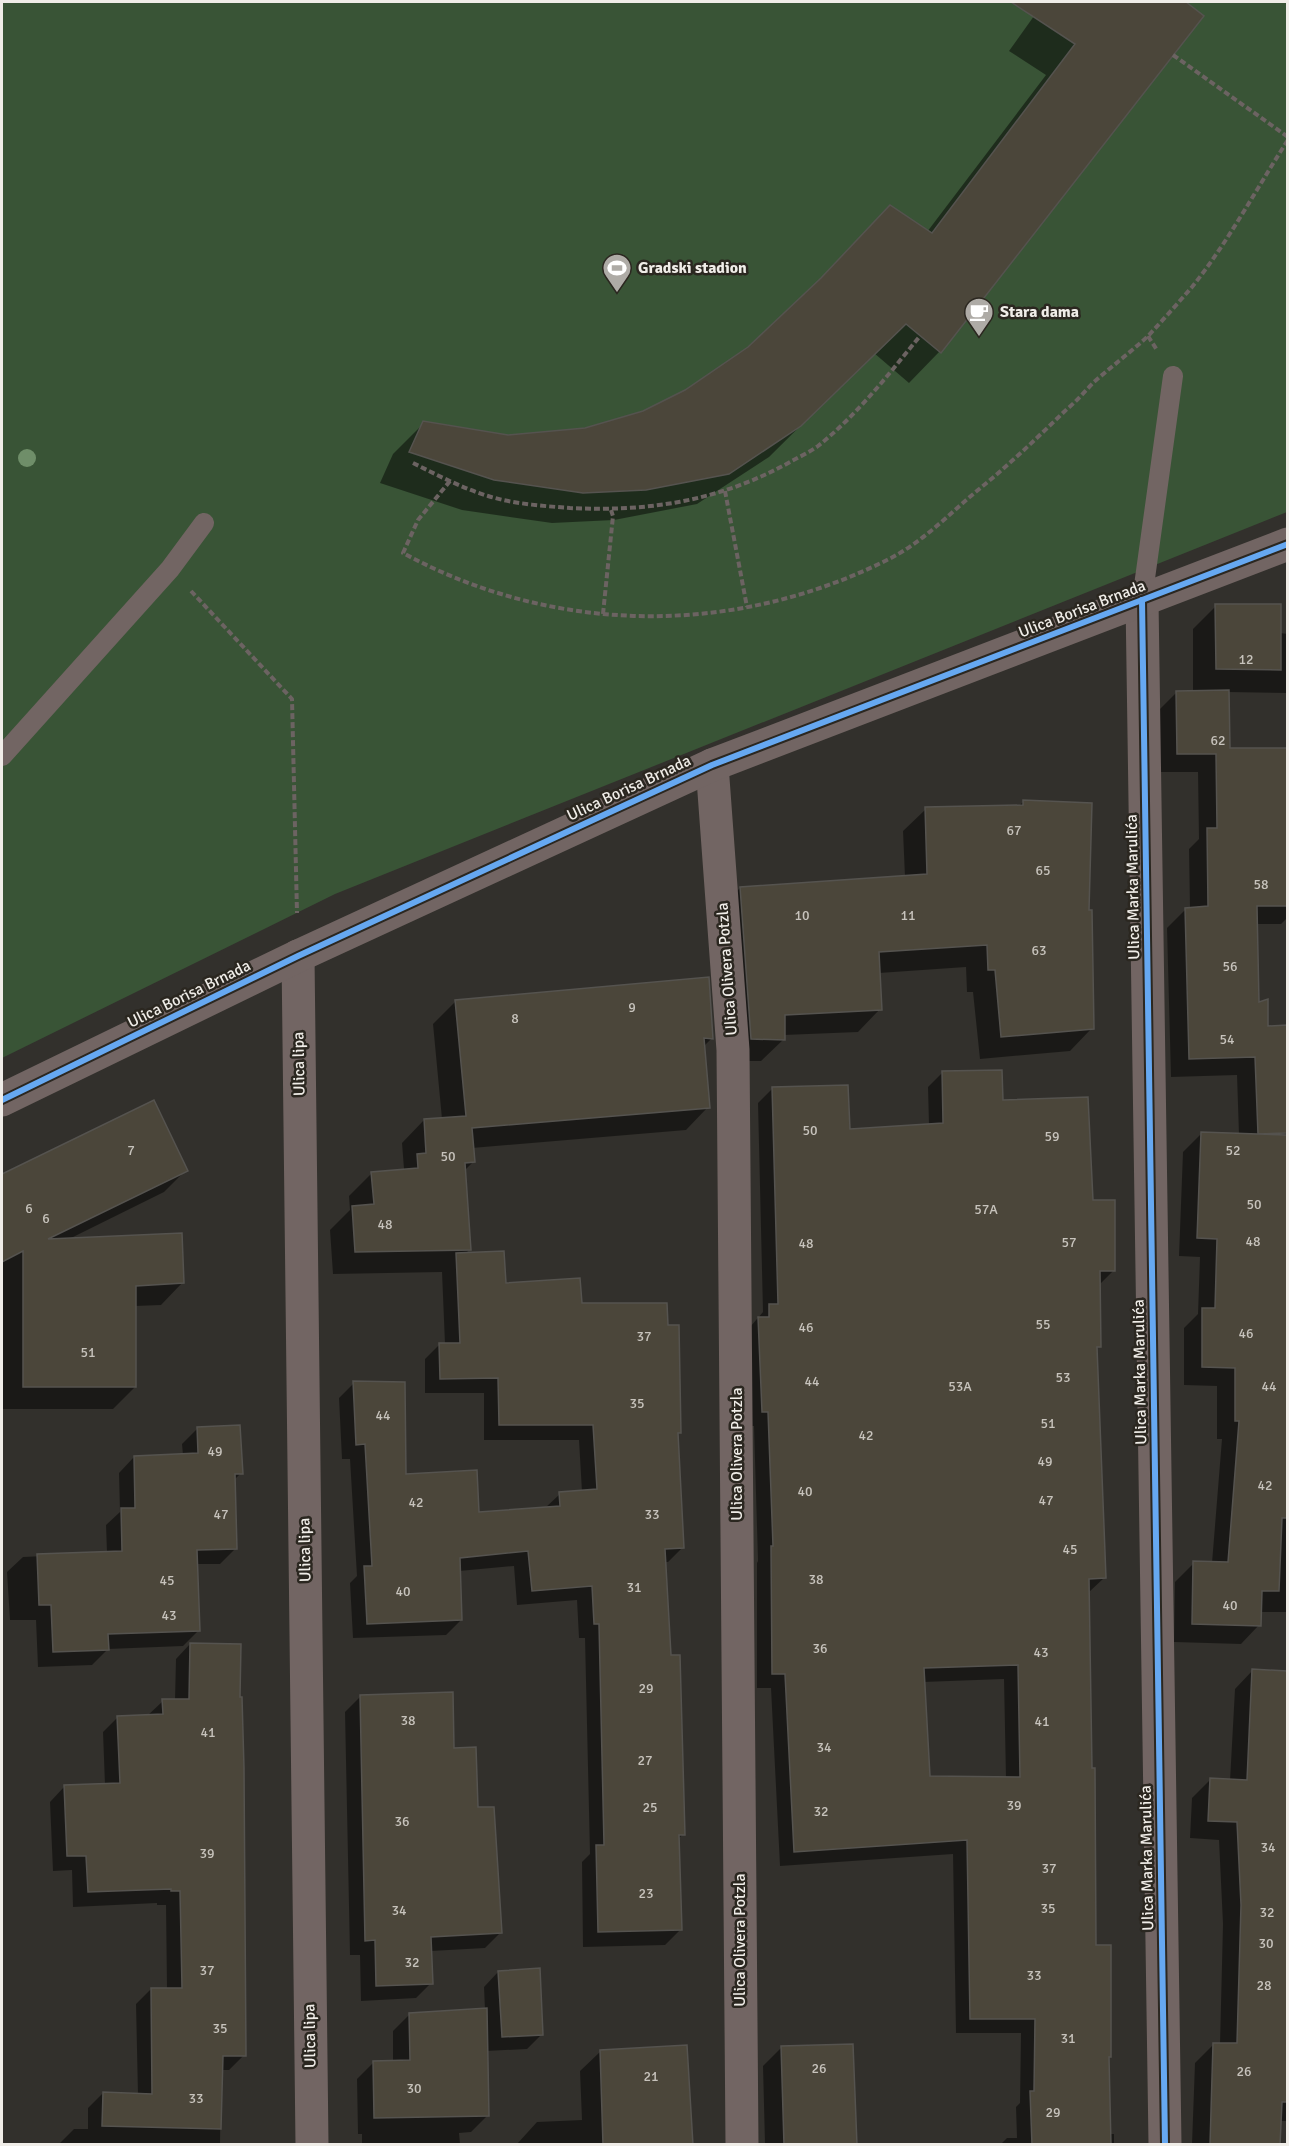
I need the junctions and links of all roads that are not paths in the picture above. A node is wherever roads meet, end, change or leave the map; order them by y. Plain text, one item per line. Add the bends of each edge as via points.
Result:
1 (1173, 376) dead end
2 (204, 524) dead end
3 (1287, 544) edge
4 (1142, 600) junction
5 (2, 756) edge
6 (712, 765) junction
7 (297, 956) junction
8 (2, 1100) edge
9 (312, 2145) edge
10 (742, 2145) edge
11 (1165, 2145) edge

1 - 4 lane
2 - 5 lane via 170,569
3 - 4 street, Ulica Borisa Brnada
4 - 6 street, Ulica Borisa Brnada
4 - 11 street, Ulica Marka Marulića
6 - 7 street, Ulica Borisa Brnada
6 - 10 street, Ulica Olivera Potzla via 733,1050
7 - 8 street, Ulica Borisa Brnada
7 - 9 street, Ulica lipa

